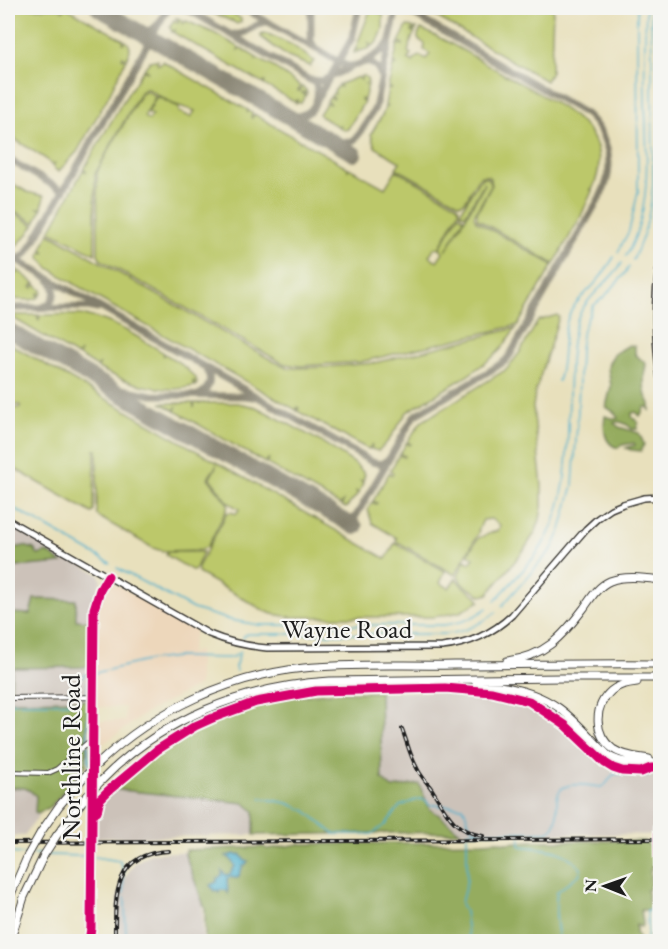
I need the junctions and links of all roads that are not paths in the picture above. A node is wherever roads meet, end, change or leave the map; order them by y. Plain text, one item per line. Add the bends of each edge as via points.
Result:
1 (660, 262) edge
2 (658, 350) edge
3 (660, 379) edge
4 (660, 497) edge
5 (8, 520) edge
6 (108, 576) junction
7 (660, 580) edge
8 (660, 663) edge
9 (391, 666) junction
10 (392, 680) junction
11 (660, 680) edge
12 (8, 698) edge
13 (93, 698) junction
14 (92, 739) junction
15 (660, 763) edge
16 (8, 772) edge
17 (660, 786) edge
18 (660, 797) edge
19 (8, 901) edge
20 (10, 942) edge
21 (89, 942) edge
22 (660, 942) edge

1 - 2 main road via 655,300
2 - 3 main road
4 - 6 main road, Wayne Road via 634,500 598,518 508,618 487,634 454,646 277,648 239,644 209,634
5 - 6 main road, Wayne Road
6 - 13 street, Northline Road via 94,609
7 - 9 highway via 624,578 606,583 559,638 527,657
8 - 9 highway
9 - 19 highway, bridge via 319,667 261,676 194,698 157,718 100,762 59,806 28,855
10 - 11 highway
10 - 15 highway via 490,684 522,690 560,709 613,759
10 - 20 highway, bridge via 304,683 266,689 193,715 130,754 85,798 44,855 24,897
11 - 15 highway via 617,687 601,704 598,724 612,748
12 - 13 street
13 - 14 street, Northline Road
14 - 16 street via 57,770
14 - 21 street, Northline Road
17 - 18 street
18 - 22 street

